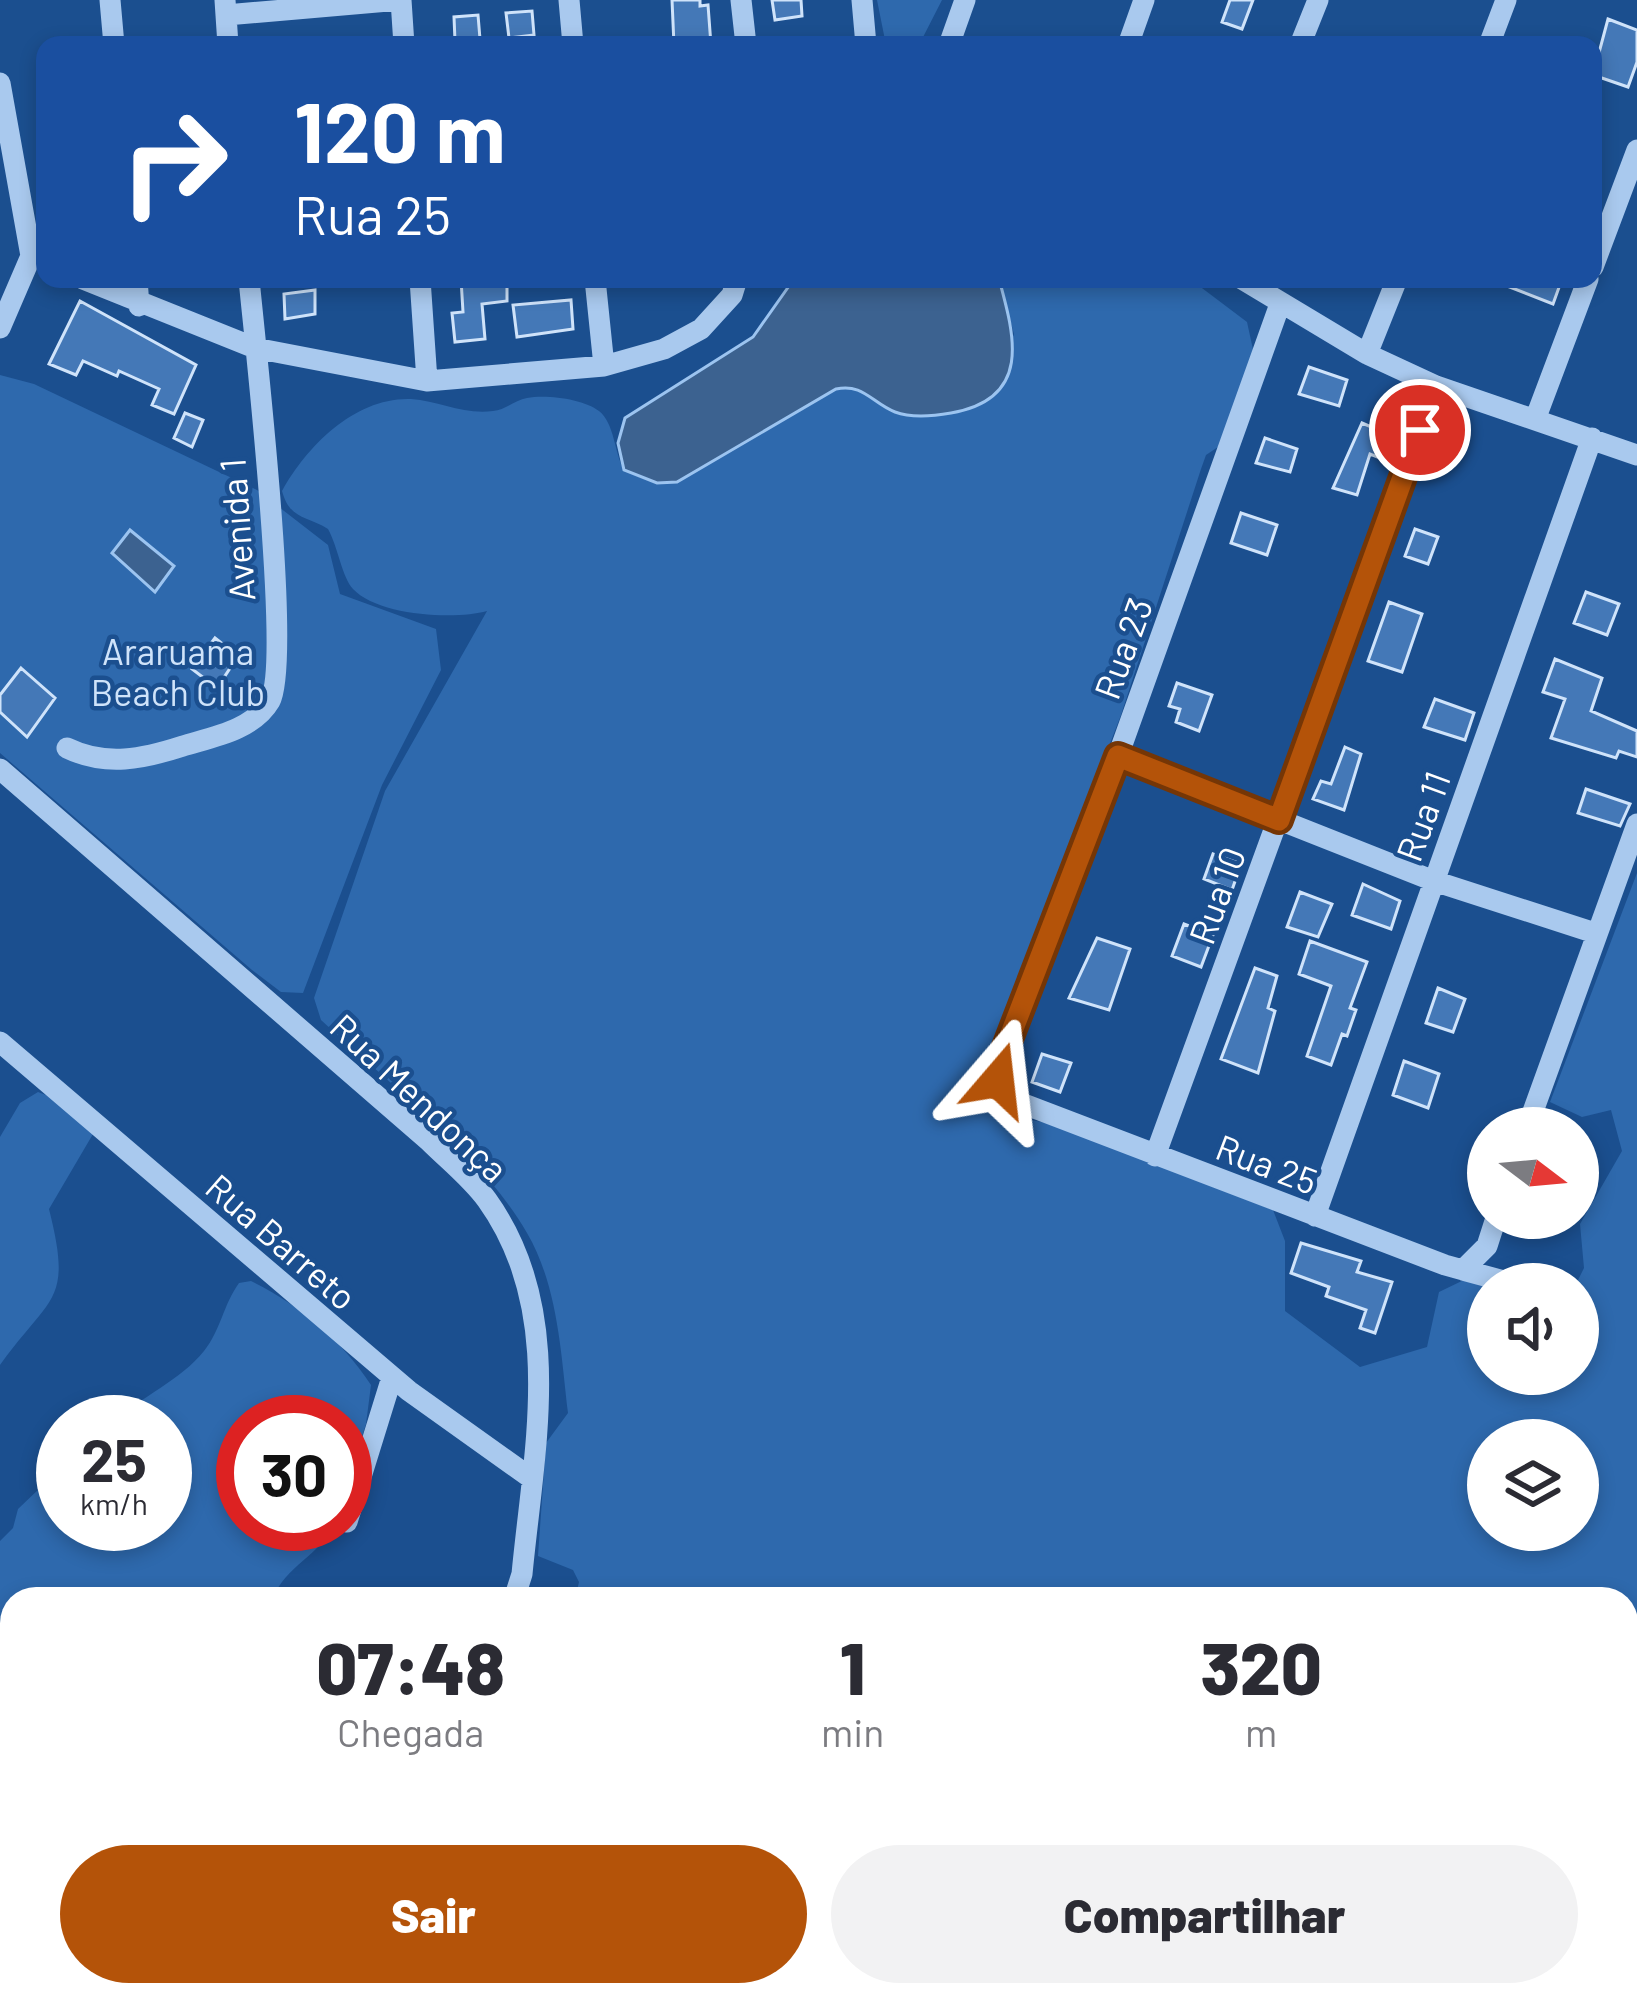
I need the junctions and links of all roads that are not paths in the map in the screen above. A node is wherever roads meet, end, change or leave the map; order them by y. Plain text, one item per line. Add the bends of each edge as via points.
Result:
1 (110, 0) edge
2 (400, 0) edge
3 (569, 0) edge
4 (741, 0) edge
5 (862, 0) edge
6 (965, 0) edge
7 (1144, 0) edge
8 (1318, 0) edge
9 (1506, 0) edge
10 (225, 8) edge
11 (113, 36) edge
12 (403, 36) edge
13 (572, 36) edge
14 (745, 36) edge
15 (865, 36) edge
16 (952, 36) edge
17 (1131, 36) edge
18 (1304, 36) edge
19 (1492, 36) edge
20 (0, 83) edge
21 (6, 125) edge
22 (1637, 150) edge
23 (1602, 243) edge
24 (36, 251) edge
25 (36, 263) edge
26 (102, 288) edge
27 (138, 288) edge
28 (250, 288) edge
29 (421, 288) edge
30 (596, 288) edge
31 (734, 288) edge
32 (1256, 288) edge
33 (1393, 288) edge
34 (1585, 288) edge
35 (1280, 304) junction
36 (139, 306) junction
37 (0, 328) edge
38 (255, 348) junction
39 (1367, 354) junction
40 (604, 366) junction
41 (427, 381) junction
42 (1436, 386) junction
43 (1536, 417) junction
44 (1592, 438) junction
45 (1637, 454) edge
46 (68, 748) dead end
47 (1118, 756) junction
48 (0, 770) edge
49 (1279, 820) junction
50 (1637, 824) edge
51 (1434, 881) junction
52 (1595, 933) junction
53 (0, 1042) edge
54 (998, 1080) joint
55 (1534, 1107) edge
56 (1155, 1156) junction
57 (1315, 1216) junction
58 (1489, 1239) edge
59 (1463, 1270) junction
60 (1467, 1271) edge
61 (392, 1377) junction
62 (372, 1441) edge
63 (531, 1478) junction
64 (516, 1587) edge

1 - 11 street
2 - 10 street
2 - 12 street
3 - 13 street
4 - 14 street
5 - 15 street
6 - 16 street
7 - 17 street
8 - 18 street
9 - 19 street
20 - 21 street
21 - 24 street
22 - 23 street
25 - 37 street
26 - 36 street
27 - 36 street
28 - 38 street, Avenida 1
29 - 41 street
30 - 40 street
31 - 40 street via 701,329
32 - 35 street
33 - 39 street
34 - 43 street
35 - 39 street
35 - 47 street, Rua 23
36 - 38 street
38 - 41 street
38 - 46 street, Avenida 1 via 272,556 273,696 257,718 174,749 112,762
39 - 42 street
40 - 41 street
42 - 43 street
42 - 49 street, Rua 10
43 - 44 street
44 - 45 street
44 - 51 street, Rua 11
47 - 49 street
47 - 54 street, Rua 23
48 - 63 street, Rua Mendonça via 485,1197 517,1249 534,1300 540,1354
49 - 51 street
49 - 56 street, Rua 10
50 - 52 street
51 - 52 street
51 - 57 street, Rua 11
52 - 55 street
53 - 61 street, Rua Barreto
54 - 56 street, Rua 25 via 1016,1101
56 - 57 street, Rua 25
57 - 59 street, Rua 25
58 - 59 street
59 - 60 street, Rua 25
61 - 62 street
61 - 63 street, Rua Barreto
63 - 64 street, Rua Mendonça

